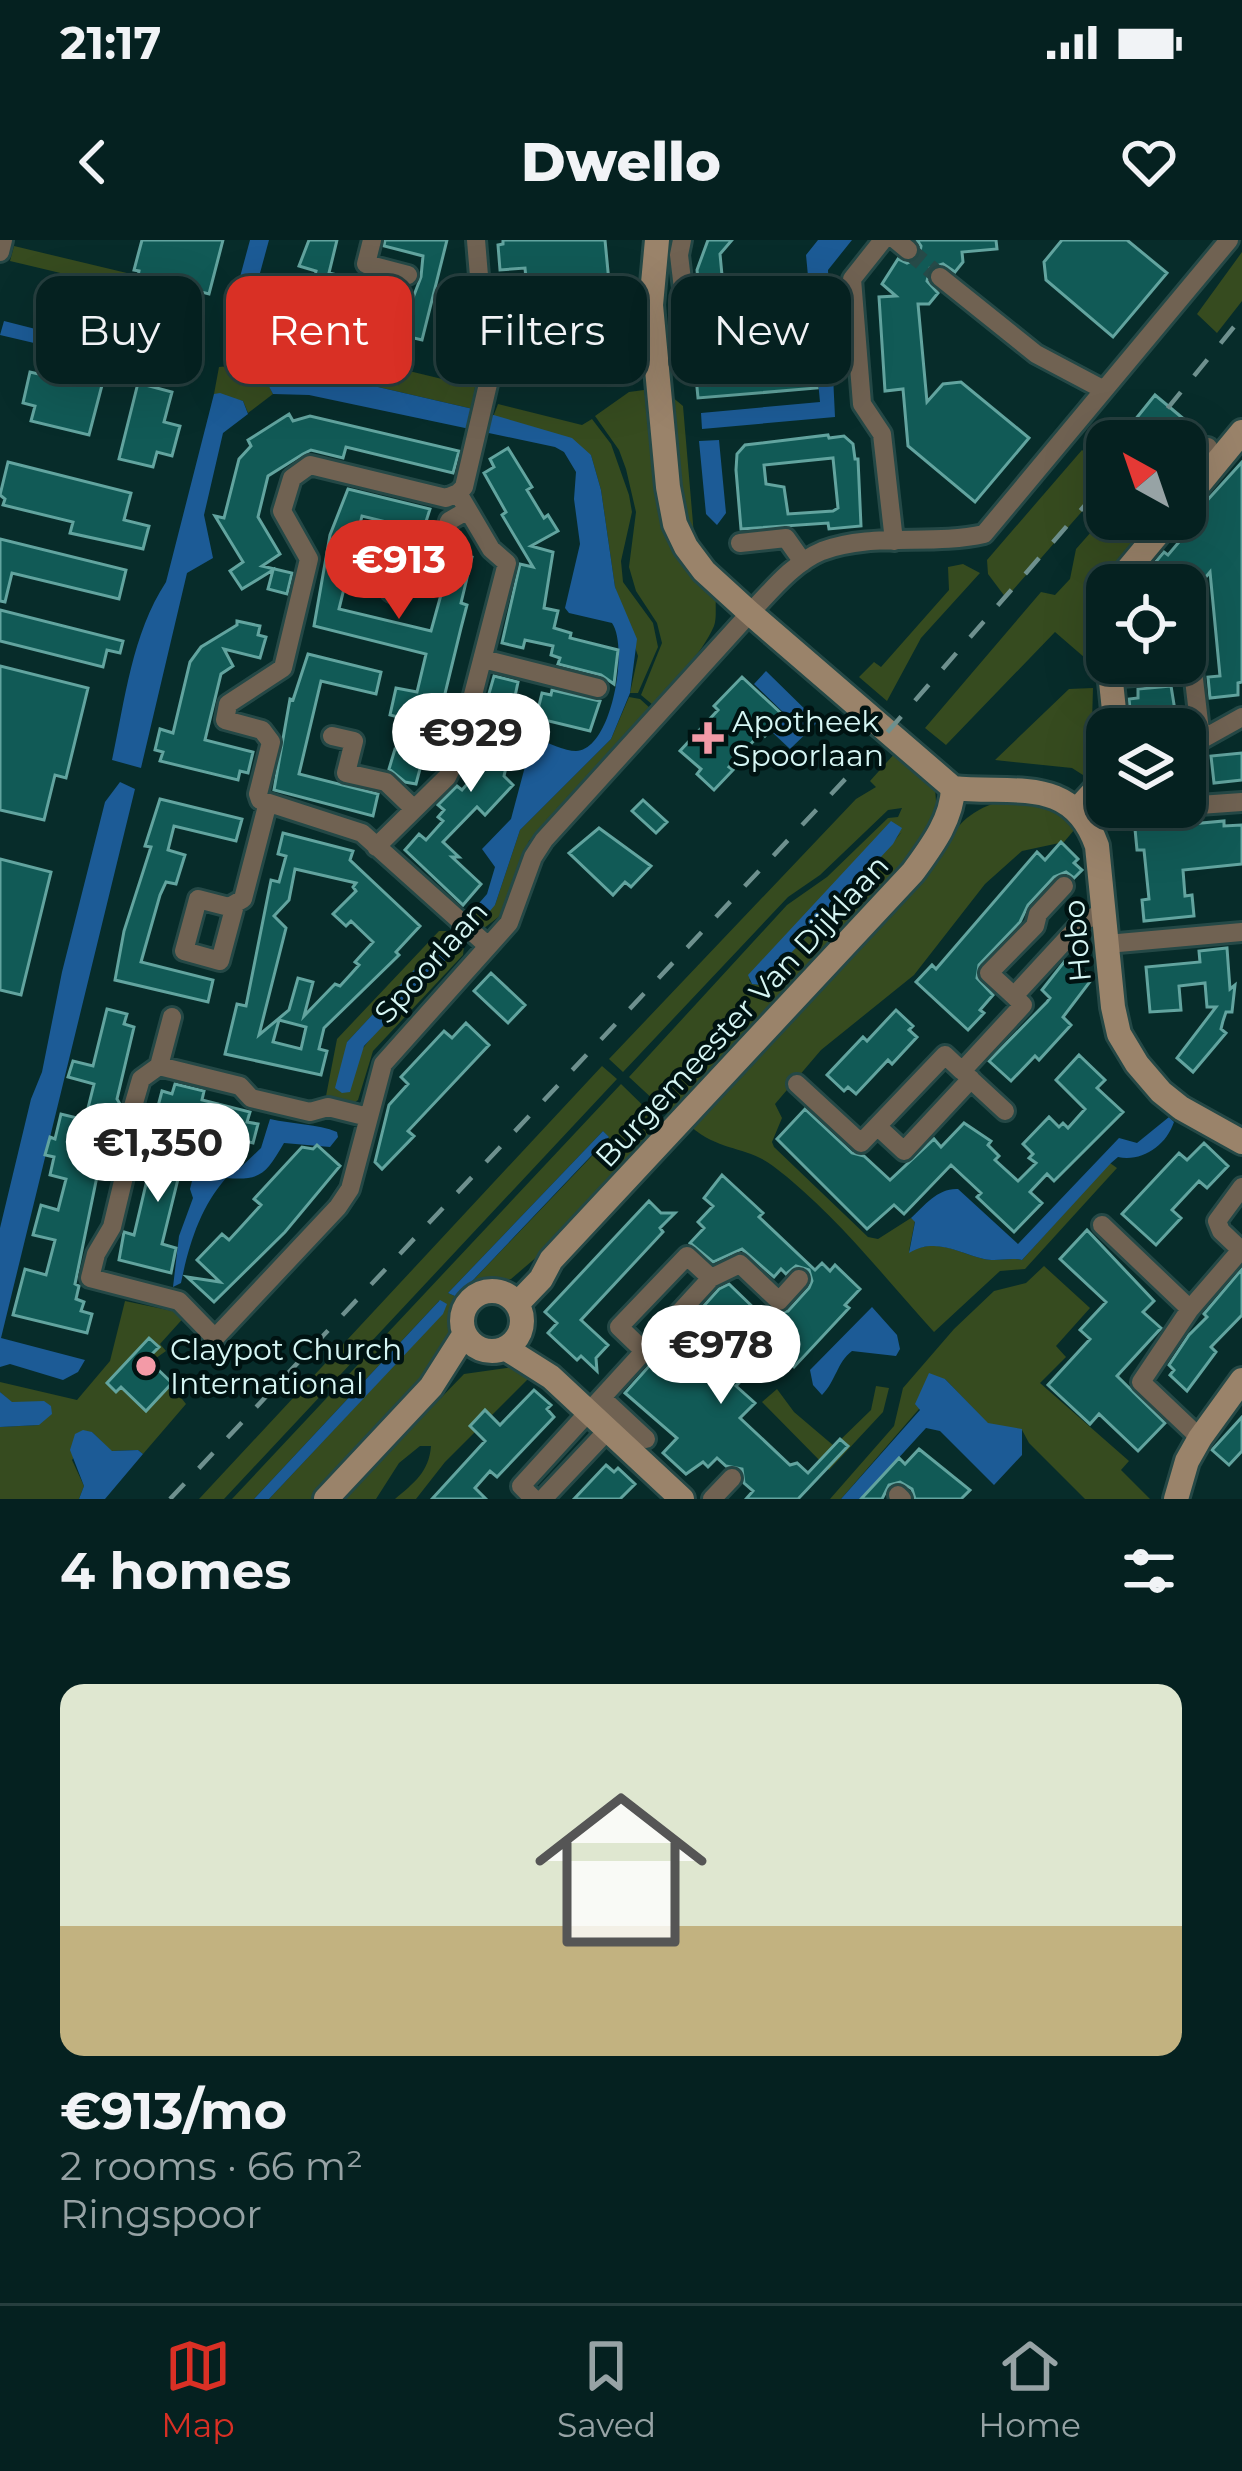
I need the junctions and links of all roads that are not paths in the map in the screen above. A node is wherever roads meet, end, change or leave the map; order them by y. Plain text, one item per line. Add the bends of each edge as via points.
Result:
1 (2, 240) edge
2 (372, 240) edge
3 (476, 240) edge
4 (657, 240) edge
5 (682, 240) edge
6 (883, 240) edge
7 (1229, 240) edge
8 (0, 252) edge
9 (408, 275) dead end
10 (940, 277) tunnel mouth
11 (856, 340) junction
12 (1104, 390) junction
13 (1242, 432) edge
14 (1208, 447) dead end
15 (1206, 450) edge
16 (1206, 476) edge
17 (463, 501) junction
18 (1152, 540) edge
19 (894, 541) junction
20 (740, 543) dead end
21 (370, 548) dead end
22 (401, 557) junction
23 (803, 562) junction
24 (1132, 564) edge
25 (392, 592) dead end
26 (750, 614) junction
27 (483, 658) junction
28 (598, 688) dead end
29 (1242, 717) edge
30 (332, 736) dead end
31 (1206, 736) edge
32 (952, 788) junction
33 (1086, 800) edge
34 (1242, 802) edge
35 (1206, 805) edge
36 (267, 806) junction
37 (412, 808) junction
38 (1077, 810) junction
39 (376, 847) junction
40 (1064, 886) dead end
41 (235, 905) dead end
42 (1105, 913) junction
43 (1242, 932) edge
44 (1107, 944) junction
45 (488, 946) junction
46 (1013, 996) junction
47 (172, 1016) dead end
48 (159, 1066) junction
49 (966, 1075) junction
50 (797, 1084) dead end
51 (910, 1092) junction
52 (1005, 1111) dead end
53 (368, 1117) junction
54 (936, 1117) junction
55 (878, 1126) junction
56 (1242, 1142) edge
57 (1242, 1186) edge
58 (1102, 1225) dead end
59 (711, 1278) junction
60 (800, 1279) dead end
61 (510, 1299) junction
62 (1190, 1309) junction
63 (663, 1328) junction
64 (512, 1341) junction
65 (471, 1342) junction
66 (643, 1350) junction
67 (694, 1357) dead end
68 (1242, 1380) edge
69 (600, 1414) junction
70 (1200, 1438) junction
71 (646, 1439) dead end
72 (732, 1478) dead end
73 (679, 1498) edge
74 (326, 1499) edge
75 (538, 1499) edge
76 (712, 1499) edge
77 (1176, 1499) edge

1 - 8 street
2 - 9 street via 366,264
3 - 17 street via 488,384
4 - 26 street via 650,282 675,524 704,571
5 - 11 street via 691,356
6 - 11 street via 851,278
7 - 12 street, Spoorlaan
10 - 12 street via 1036,354
11 - 19 street via 862,404 882,434
12 - 19 street, Spoorlaan via 983,535
13 - 16 street
14 - 15 street
17 - 22 street via 445,535
17 - 27 street via 507,562
17 - 36 street via 310,465 292,478 282,511 309,559 283,668 228,704 225,720 262,730 271,742 258,794
18 - 24 street
19 - 23 street, Spoorlaan via 824,550
20 - 23 street via 786,538
21 - 22 street
22 - 25 street
23 - 26 street, Spoorlaan
26 - 32 street
26 - 45 street, Spoorlaan via 544,841 517,909
27 - 28 street
27 - 37 street via 458,757
29 - 31 street
30 - 37 street via 354,741 346,773 386,782
32 - 38 street via 1051,794
32 - 61 street, Burgemeester Van Dijklaan via 937,838 914,872
33 - 38 street
34 - 35 street
36 - 39 street via 346,826
36 - 41 street
37 - 39 street
38 - 42 street, Hobo via 1097,846
39 - 45 street
40 - 46 street via 989,973
42 - 44 street, Hobo
42 - 46 street via 1084,920
43 - 44 street
44 - 56 street, Hobo via 1113,1007 1137,1064 1181,1108
45 - 53 street, Spoorlaan via 392,1049
46 - 49 street via 1023,1006
47 - 48 street
48 - 53 street via 290,1108
48 - 53 street, Spoorlaan via 141,1078 112,1227 90,1278 179,1301 215,1338 350,1190
49 - 51 street via 945,1055
49 - 52 street
49 - 54 street
50 - 55 street via 862,1143
51 - 54 street
51 - 55 street
54 - 55 street via 904,1151
57 - 62 street via 1217,1221 1241,1250
58 - 62 street
59 - 60 street via 740,1264 779,1300
59 - 63 street
59 - 66 street via 687,1256 619,1327
61 - 64 street via 522,1322
61 - 65 street via 484,1292 467,1303 461,1322
62 - 70 street via 1141,1382
63 - 66 street
63 - 67 street
64 - 65 street
64 - 69 street
65 - 74 street via 458,1369 431,1387
66 - 69 street
68 - 70 street
69 - 71 street
69 - 73 street
69 - 75 street
70 - 77 street
72 - 76 street

